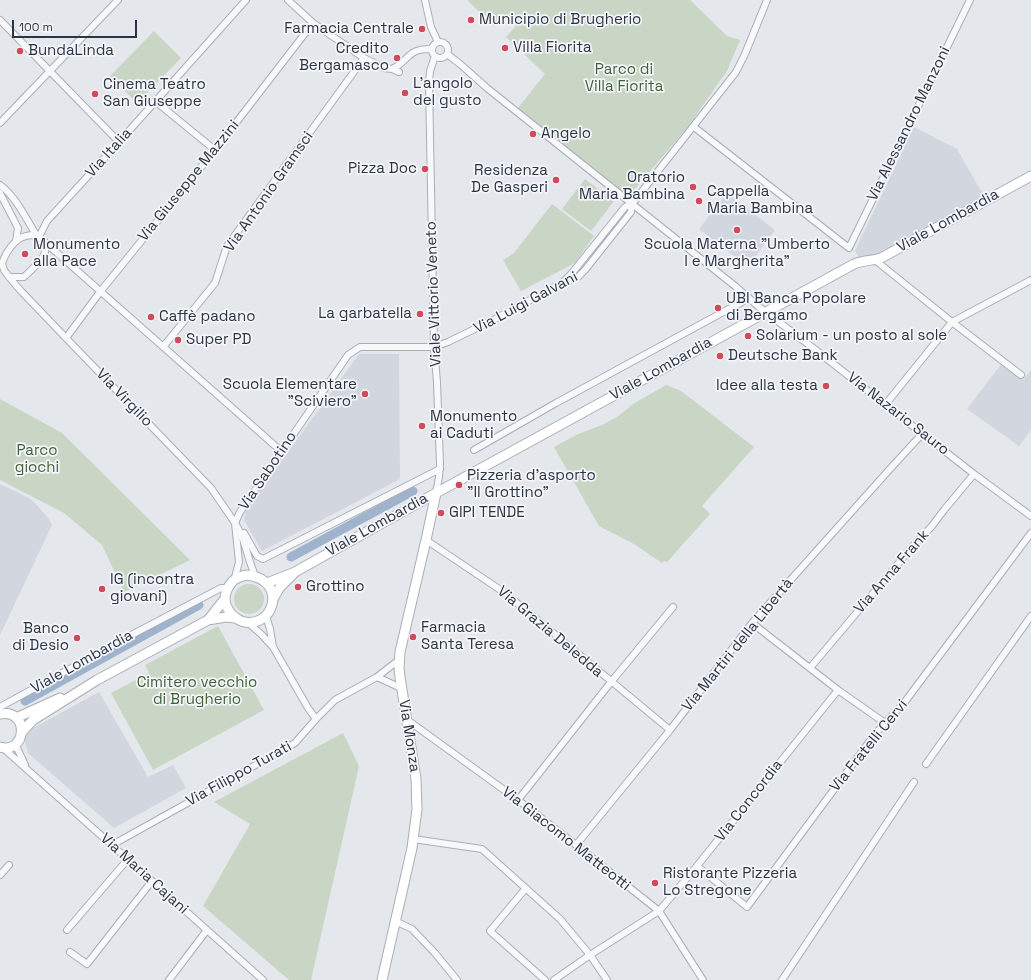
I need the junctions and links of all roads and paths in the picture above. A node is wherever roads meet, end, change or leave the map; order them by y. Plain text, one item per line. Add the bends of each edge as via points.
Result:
1 (118, 0) edge
2 (288, 0) edge
3 (425, 0) edge
4 (767, 0) edge
5 (970, 0) edge
6 (244, 1) edge
7 (0, 20) edge
8 (312, 23) junction
9 (438, 42) junction
10 (432, 50) junction
11 (447, 54) junction
12 (435, 56) junction
13 (364, 58) junction
14 (392, 69) junction
15 (50, 72) junction
16 (399, 72) dead end
17 (424, 87) dead end
18 (429, 94) junction
19 (156, 101) junction
20 (0, 123) edge
21 (694, 127) junction
22 (119, 142) junction
23 (215, 150) junction
24 (1031, 176) edge
25 (0, 185) edge
26 (0, 193) edge
27 (632, 204) junction
28 (40, 238) junction
29 (16, 241) junction
30 (875, 260) junction
31 (1, 263) edge
32 (9, 277) junction
33 (1031, 280) edge
34 (100, 292) junction
35 (749, 298) junction
36 (766, 312) junction
37 (952, 322) junction
38 (66, 338) junction
39 (163, 347) junction
40 (434, 347) junction
41 (1021, 375) dead end
42 (885, 404) junction
43 (922, 434) junction
44 (474, 450) dead end
45 (281, 451) junction
46 (440, 469) junction
47 (974, 474) junction
48 (436, 492) junction
49 (1031, 516) edge
50 (235, 522) junction
51 (1031, 533) edge
52 (426, 540) junction
53 (295, 572) junction
54 (255, 576) junction
55 (267, 583) junction
56 (231, 584) junction
57 (224, 600) junction
58 (273, 600) junction
59 (673, 607) dead end
60 (266, 616) junction
61 (1031, 616) edge
62 (235, 618) junction
63 (208, 620) junction
64 (247, 622) junction
65 (752, 622) junction
66 (274, 647) junction
67 (400, 659) junction
68 (810, 668) junction
69 (377, 677) junction
70 (97, 680) junction
71 (611, 682) junction
72 (402, 688) junction
73 (838, 690) junction
74 (0, 706) edge
75 (0, 714) edge
76 (16, 718) junction
77 (316, 719) junction
78 (406, 719) junction
79 (885, 723) junction
80 (670, 730) junction
81 (22, 732) junction
82 (16, 744) junction
83 (2, 748) edge
84 (926, 764) dead end
85 (26, 769) junction
86 (914, 782) dead end
87 (518, 800) junction
88 (413, 839) junction
89 (112, 845) junction
90 (576, 845) junction
91 (128, 859) junction
92 (8, 865) dead end
93 (697, 866) junction
94 (0, 876) edge
95 (152, 881) junction
96 (526, 888) junction
97 (659, 911) junction
98 (395, 921) junction
99 (68, 930) dead end
100 (207, 930) junction
101 (70, 952) dead end
102 (590, 955) junction
103 (169, 980) edge
104 (262, 980) edge
105 (382, 980) edge
106 (457, 980) edge
107 (545, 980) edge
108 (554, 980) edge
109 (607, 980) edge
110 (703, 980) edge
111 (782, 980) edge

1 - 15 street
2 - 8 street
3 - 9 street via 432,30
4 - 21 street, Via Luigi Galvani via 740,66
5 - 21 street, Via Alessandro Manzoni via 849,248
6 - 19 street, Via Italia
7 - 15 street
8 - 13 street
8 - 23 street, Via Giuseppe Mazzini
9 - 10 street
9 - 11 street via 446,44
10 - 12 street
10 - 14 street via 417,50
11 - 12 street via 440,58
11 - 27 street, Via Nazario Sauro
12 - 18 street, Viale Vittorio Veneto via 429,76
13 - 14 street
13 - 39 street, Via Antonio Gramsci via 227,246 215,283
14 - 16 street
15 - 20 street
15 - 22 street
17 - 18 street
18 - 40 street, Viale Vittorio Veneto
19 - 22 street, Via Italia
19 - 23 street
21 - 27 street, Via Luigi Galvani
22 - 28 street, Via Italia via 47,220
23 - 34 street, Via Giuseppe Mazzini
24 - 30 main road, Viale Lombardia
25 - 28 street via 14,200
26 - 29 street via 18,228
27 - 35 street, Via Nazario Sauro
27 - 40 street, Via Luigi Galvani via 631,212 582,274 455,339
28 - 29 street via 25,236
28 - 32 street via 45,253 42,258 24,277
28 - 34 street
29 - 31 street
30 - 36 main road, Viale Lombardia via 860,261
30 - 37 street
31 - 32 street
32 - 38 street, Via Virgilio
33 - 37 street
34 - 38 street, Via Giuseppe Mazzini
34 - 39 street
35 - 36 street, Via Nazario Sauro
35 - 44 street, Viale Lombardia
36 - 42 street, Via Nazario Sauro
36 - 48 main road, Viale Lombardia
37 - 41 street
37 - 42 street
38 - 50 street, Via Virgilio via 211,488
39 - 45 street
40 - 45 street, Via Sabotino via 360,347 348,355
40 - 46 street, Viale Vittorio Veneto
42 - 43 street, Via Nazario Sauro
43 - 47 street, Via Nazario Sauro
43 - 65 street, Via Martiri della Libertà
45 - 50 street, Via Sabotino
46 - 48 street, Viale Vittorio Veneto
46 - 50 street, Viale Lombardia via 263,559 257,556
47 - 49 street, Via Nazario Sauro
47 - 68 street, Via Anna Frank
48 - 52 main road, Via Monza
48 - 53 main road, Viale Lombardia
50 - 54 street, Via Virgilio
50 - 56 street, Via Virgilio via 239,562
51 - 79 street, Via Fratelli Cervi via 904,703
52 - 67 main road, Via Monza via 401,644
52 - 71 street, Via Grazia Deledda via 505,593
53 - 55 main road, Viale Lombardia
53 - 58 main road, Viale Lombardia via 280,587
54 - 55 main road
54 - 56 main road via 240,577
55 - 58 main road
56 - 57 main road
56 - 74 street, Viale Lombardia
57 - 62 main road
57 - 63 main road, Viale Lombardia
58 - 60 main road
59 - 71 street
60 - 64 main road via 257,621
60 - 66 street
61 - 84 street
62 - 63 main road, Viale Lombardia
62 - 64 main road
63 - 70 main road, Viale Lombardia
64 - 66 street
65 - 68 street
65 - 80 street, Via Martiri della Libertà
66 - 77 street
67 - 69 street, Via Filippo Turati
67 - 72 main road, Via Monza
68 - 73 street
69 - 72 street
69 - 77 street, Via Filippo Turati via 335,700
70 - 76 main road, Viale Lombardia
70 - 81 main road, Viale Lombardia via 33,720
71 - 80 street, Via Grazia Deledda
71 - 87 street
72 - 78 main road, Via Monza
73 - 79 street
73 - 93 street, Via Concordia
75 - 76 main road
76 - 81 main road via 21,724
77 - 89 street, Via Filippo Turati via 295,743
78 - 87 street, Via Giacomo Matteotti
78 - 88 main road, Via Monza via 417,789
79 - 93 street, Via Fratelli Cervi via 747,907
80 - 90 street, Via Martiri della Libertà
81 - 82 main road, Viale Lombardia
82 - 83 main road
82 - 85 street, Via Maria Cajani
83 - 85 street, Via Maria Cajani
85 - 89 street, Via Maria Cajani
86 - 111 street
87 - 90 street, Via Giacomo Matteotti
88 - 96 street via 482,849
88 - 98 main road, Via Monza
89 - 91 street, Via Maria Cajani
90 - 97 street, Via Giacomo Matteotti
91 - 95 street, Via Maria Cajani
91 - 99 street
92 - 94 street
93 - 97 street, Via Concordia
95 - 100 street, Via Maria Cajani
95 - 101 street via 87,964
96 - 102 street via 560,919
96 - 107 street via 490,931
97 - 102 street, Via Concordia
97 - 110 street, Via Giacomo Matteotti
98 - 105 main road, Via Monza
98 - 106 street via 412,929
100 - 103 street
100 - 104 street, Via Maria Cajani
102 - 108 street, Via Concordia
102 - 109 street

